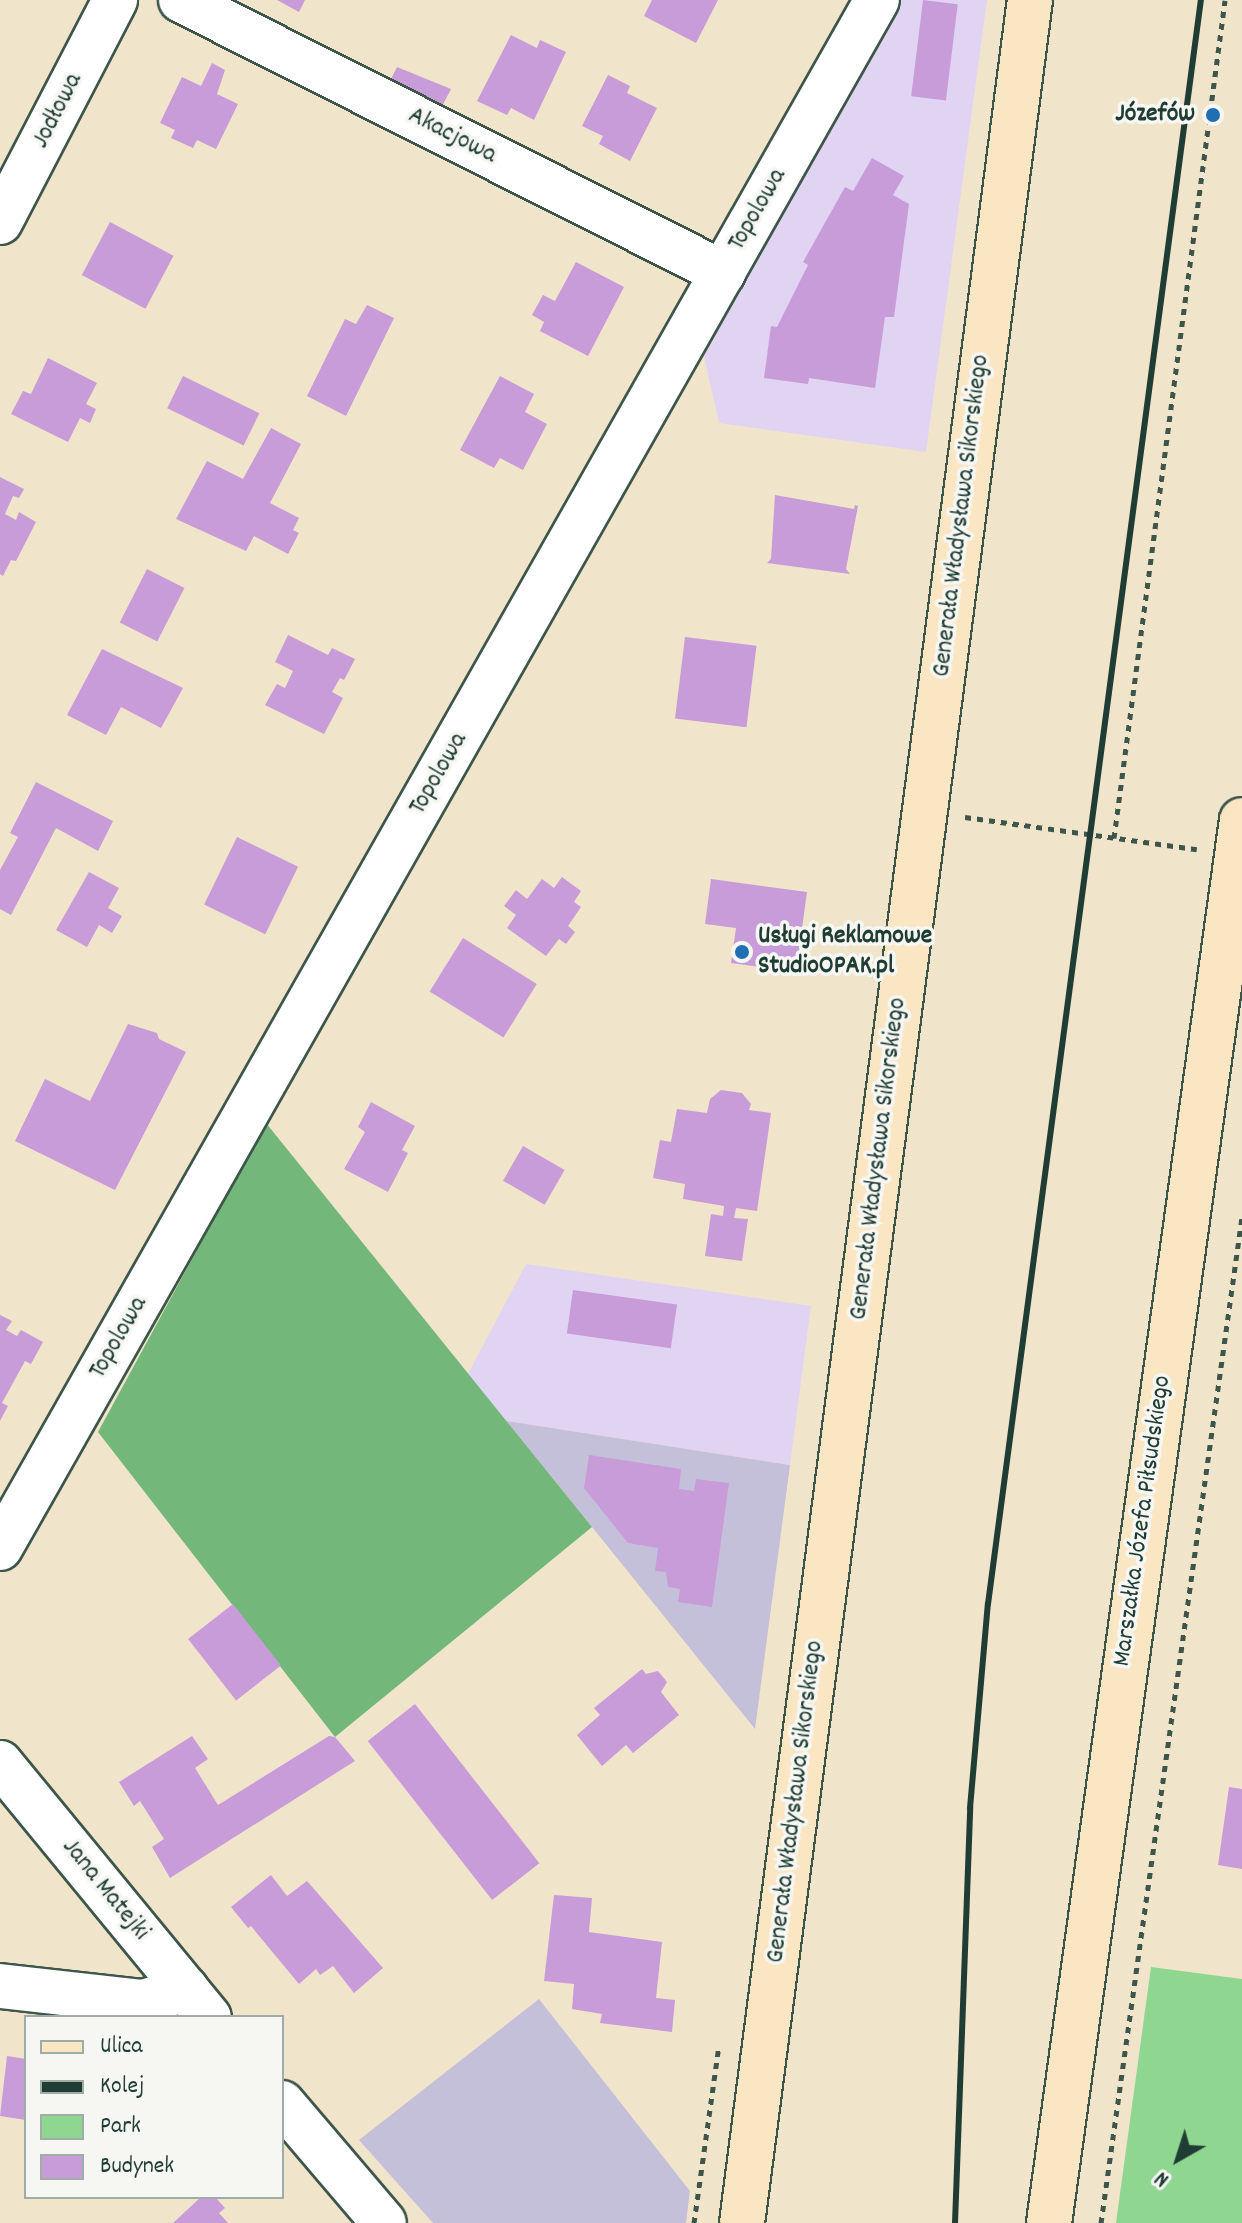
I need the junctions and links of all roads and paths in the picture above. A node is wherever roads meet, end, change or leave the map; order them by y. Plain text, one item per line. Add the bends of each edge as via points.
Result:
1 (115, 0) edge
2 (181, 0) edge
3 (877, 0) edge
4 (1030, 0) edge
5 (1225, 0) edge
6 (0, 222) edge
7 (723, 273) junction
8 (924, 811) junction
9 (1240, 837) edge
10 (1114, 838) junction
11 (1242, 1217) edge
12 (0, 1548) edge
13 (0, 1763) edge
14 (0, 1986) edge
15 (198, 2003) edge
16 (284, 2105) edge
17 (384, 2223) edge
18 (742, 2223) edge
19 (1049, 2223) edge
20 (1101, 2223) edge

1 - 6 street, Jodłowa
2 - 7 street, Akacjowa
3 - 7 street, Topolowa
4 - 8 main road, Generała Władysława Sikorskiego
5 - 10 path
7 - 12 street, Topolowa
8 - 10 path
8 - 18 main road, Generała Władysława Sikorskiego
9 - 10 path
9 - 19 main road, Marszałka Józefa Piłsudskiego
11 - 20 path
13 - 15 street, Jana Matejki
14 - 15 street
16 - 17 street

